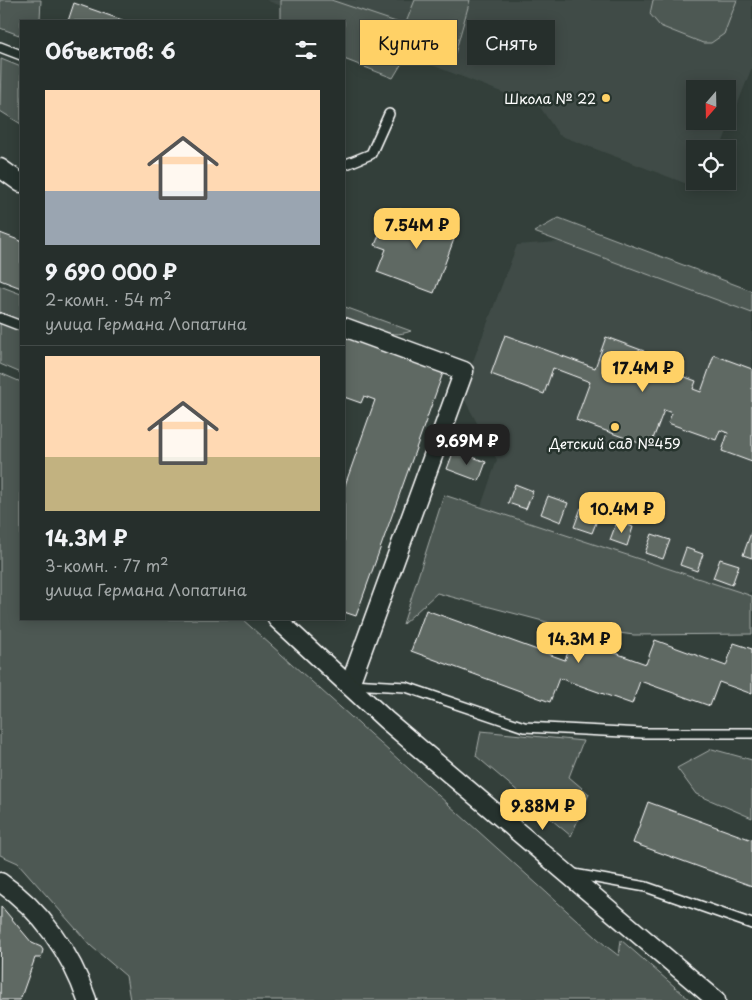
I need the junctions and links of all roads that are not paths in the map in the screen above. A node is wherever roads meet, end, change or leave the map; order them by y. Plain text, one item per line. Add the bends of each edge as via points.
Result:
1 (0, 47) edge
2 (20, 55) edge
3 (389, 114) dead end
4 (345, 165) edge
5 (0, 168) edge
6 (20, 182) edge
7 (0, 318) edge
8 (20, 326) edge
9 (345, 328) edge
10 (278, 620) edge
11 (350, 684) junction
12 (752, 733) edge
13 (568, 874) junction
14 (0, 882) edge
15 (752, 924) edge
16 (87, 1000) edge
17 (716, 1000) edge

1 - 2 lane
3 - 4 lane via 371,154
5 - 6 street
7 - 8 lane
9 - 11 street via 464,371
10 - 11 street
11 - 12 lane via 406,687 524,727 643,733
11 - 13 street via 386,720
13 - 15 lane via 646,887
13 - 17 street
14 - 16 street via 31,907 46,925 67,954

